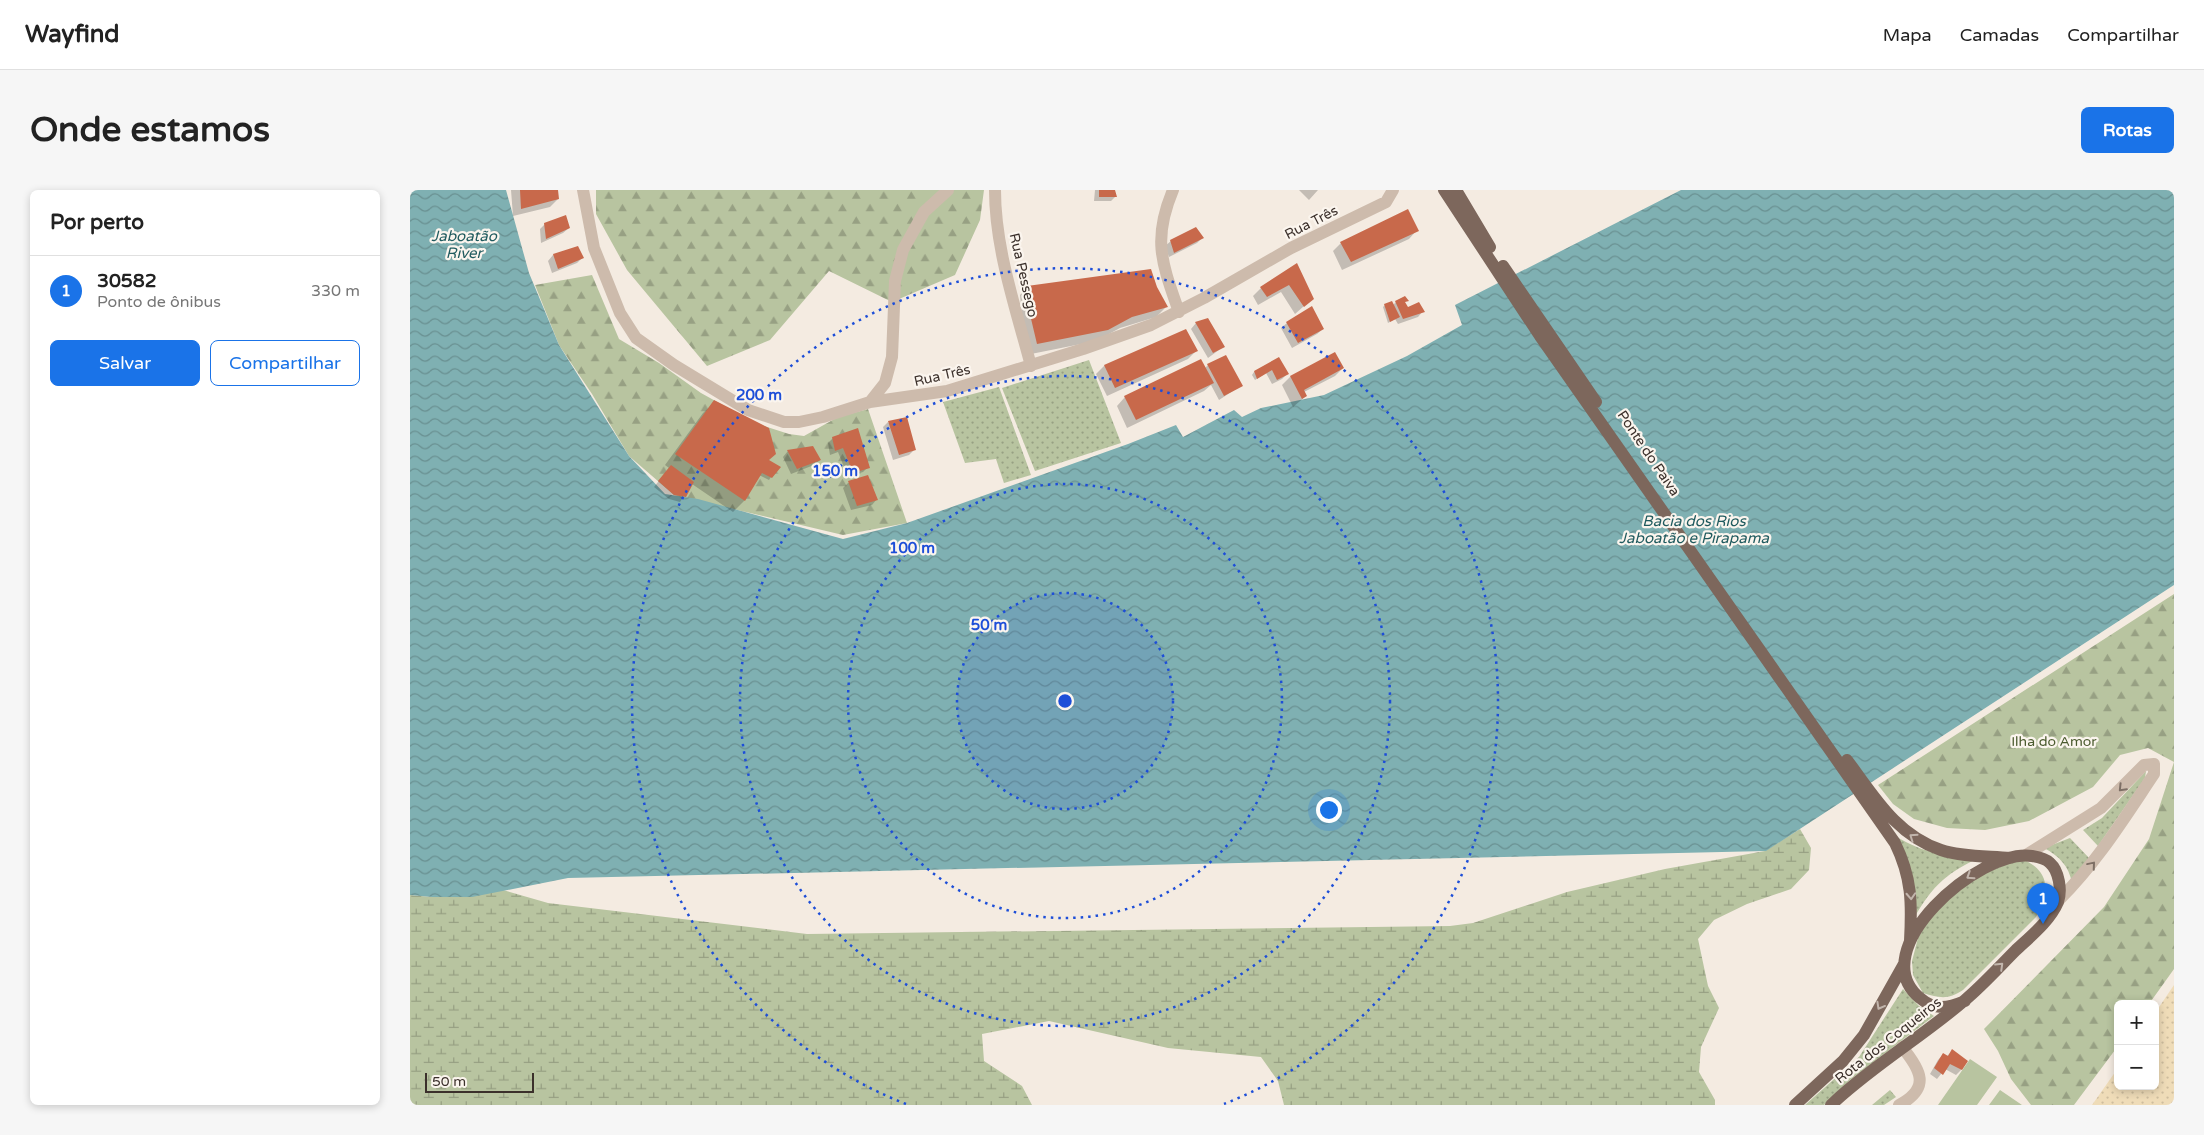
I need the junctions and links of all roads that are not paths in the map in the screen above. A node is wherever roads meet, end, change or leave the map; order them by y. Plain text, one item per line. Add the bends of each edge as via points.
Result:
1 (583, 190) edge
2 (948, 190) edge
3 (996, 190) edge
4 (1173, 190) edge
5 (1392, 190) edge
6 (1444, 190) edge
7 (1456, 190) edge
8 (1490, 254) junction
9 (1179, 312) junction
10 (1031, 366) junction
11 (870, 402) junction
12 (1884, 818) junction
13 (2026, 855) junction
14 (2010, 858) junction
15 (2058, 901) junction
16 (1910, 941) junction
17 (1904, 964) junction
18 (1965, 1000) junction
19 (1902, 1047) junction
20 (1795, 1105) edge
21 (1831, 1105) edge
22 (1899, 1105) edge

1 - 11 street, Rua Três via 594,248 620,313 636,338 748,410 784,422 823,417
2 - 11 street via 924,212 903,250 895,281 892,357 885,383
3 - 10 street, Rua Pessego via 995,212 1004,261
4 - 9 street via 1164,211 1160,241 1163,266
5 - 9 street, Rua Três via 1386,202 1291,248
6 - 8 main road
7 - 8 main road
8 - 12 main road, Ponte do Paiva via 1742,627
9 - 10 street, Rua Três via 1143,328
10 - 11 street, Rua Três via 947,391
14 -> 12 main road, Rota dos Coqueiros via 1942,850 1920,842
12 -> 16 main road, Rota dos Coqueiros via 1905,863 1910,885
13 - 14 main road, Rota dos Coqueiros
13 - 15 main road, Rota dos Coqueiros via 2050,862 2060,888
15 -> 13 street via 2106,847 2154,774 2154,764 2144,765 2101,808
14 -> 16 main road, Rota dos Coqueiros via 1989,864 1956,885 1932,909
18 -> 15 main road, Rota dos Coqueiros via 2036,931
16 - 17 main road, Rota dos Coqueiros
17 - 18 main road, Rota dos Coqueiros via 1905,977 1911,989 1930,1006 1950,1007
17 -> 20 main road, Rota dos Coqueiros via 1864,1035 1843,1061
18 - 19 main road, Rota dos Coqueiros
19 - 21 main road, Rota dos Coqueiros
19 - 22 street via 1916,1064 1920,1082 1909,1100

